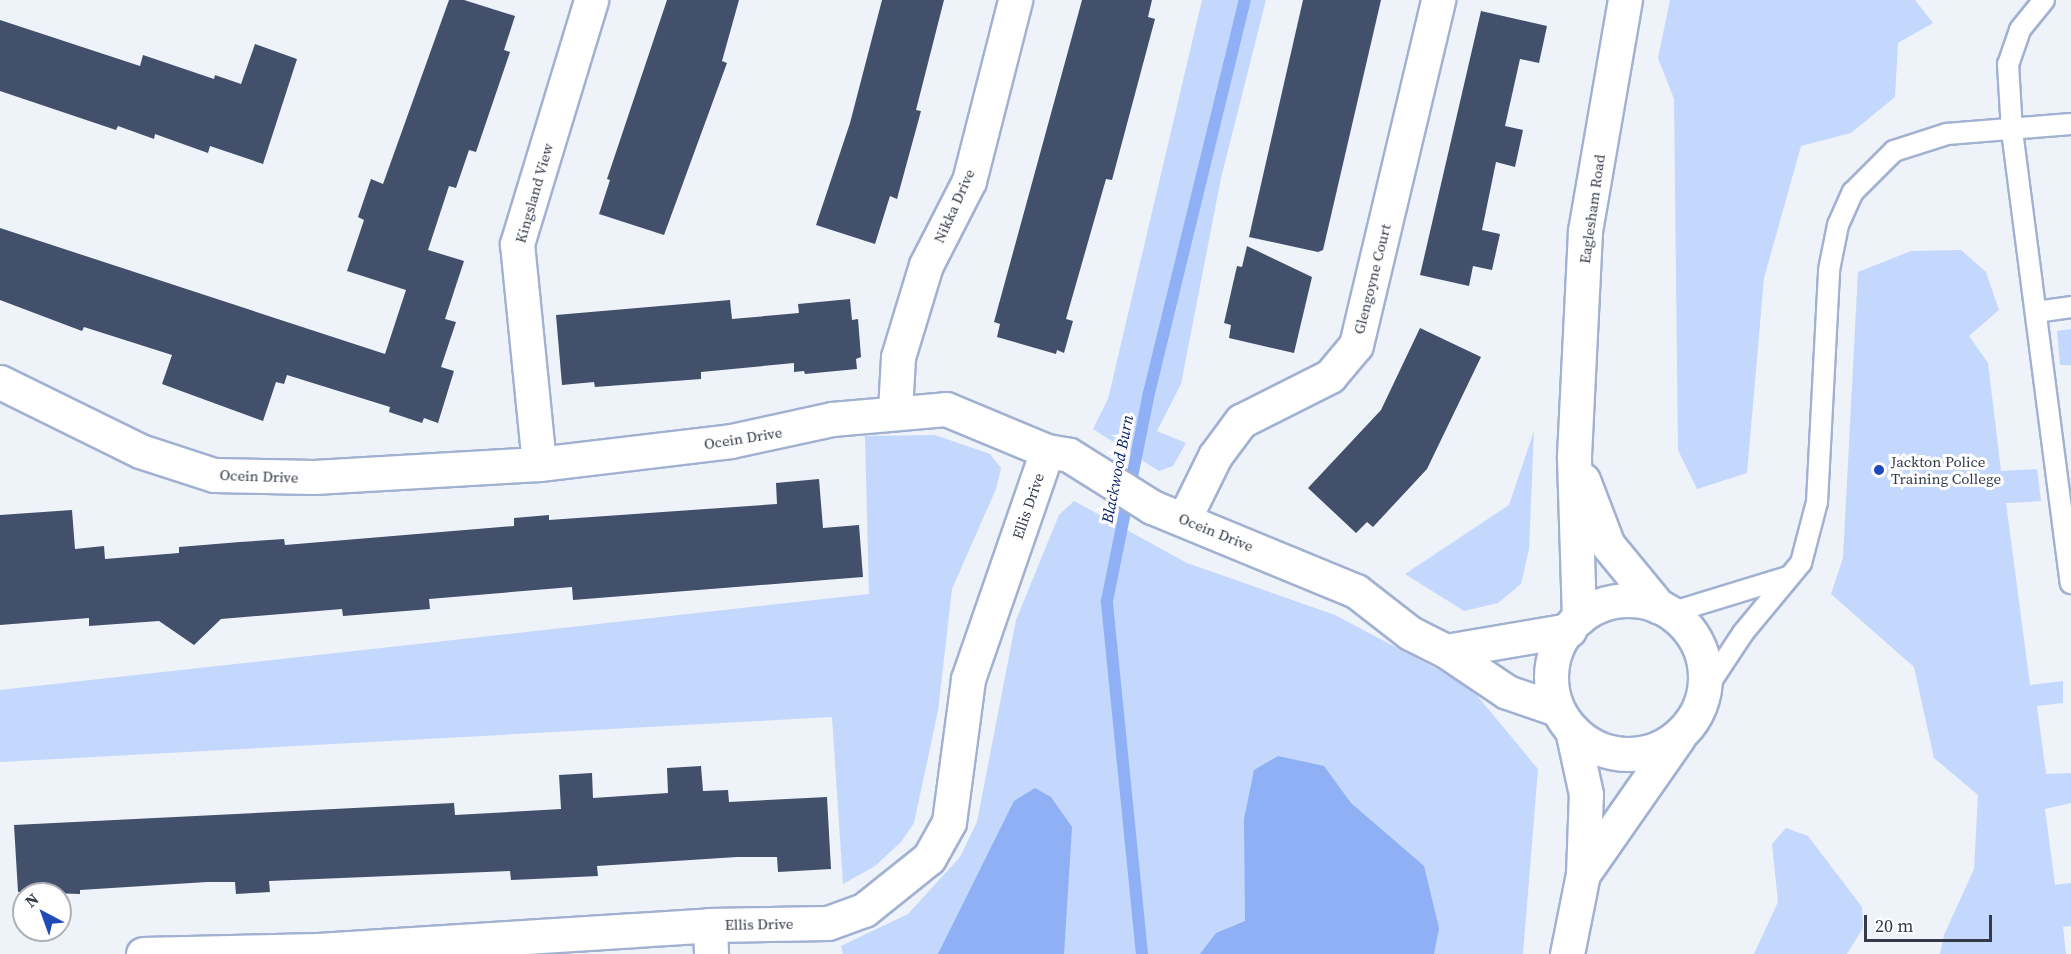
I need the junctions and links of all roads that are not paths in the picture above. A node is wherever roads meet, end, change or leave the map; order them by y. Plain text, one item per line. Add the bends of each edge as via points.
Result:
1 (591, 0) edge
2 (1015, 0) edge
3 (1437, 0) edge
4 (1625, 0) edge
5 (2044, 0) edge
6 (2071, 124) edge
7 (2012, 131) junction
8 (2071, 307) edge
9 (2036, 312) junction
10 (0, 382) edge
11 (895, 411) junction
12 (1047, 451) junction
13 (1574, 456) junction
14 (539, 464) junction
15 (1184, 519) junction
16 (1788, 577) junction
17 (2071, 583) edge
18 (1665, 610) junction
19 (1574, 624) junction
20 (1446, 651) junction
21 (1704, 692) junction
22 (1564, 720) junction
23 (1684, 730) junction
24 (1583, 874) junction
25 (710, 940) edge
26 (318, 952) edge
27 (143, 954) edge
28 (1567, 954) edge

1 - 14 street, Kingsland View via 517,244
2 - 11 street, Nikka Drive via 969,181 927,265 898,357
3 - 15 street, Glengoyne Court via 1356,345 1330,376 1241,421 1215,456
4 - 13 street, Eaglesham Road via 1585,231
5 - 7 lane via 2020,30 2008,64
6 - 7 lane
7 - 9 lane
7 - 16 lane via 1947,134 1894,151 1853,192 1838,225 1829,270 1816,502 1801,563
8 - 9 lane
9 - 17 lane
10 - 14 street, Ocein Drive via 140,451 214,475 314,477
11 - 12 street, Ocein Drive via 946,409
11 - 14 street, Ocein Drive via 832,419 731,441
12 - 15 street, Ocein Drive via 1068,455 1152,507
12 - 25 street, Ellis Drive via 968,679 949,822 929,858 864,910 828,923
13 - 18 street via 1608,545
13 - 19 street, Eaglesham Road
15 - 20 street, Ocein Drive via 1356,591 1410,633
16 - 18 lane
16 - 21 lane via 1743,633
18 - 19 street via 1618,601
18 - 21 street via 1684,625 1699,648 1705,674
19 - 20 street
19 - 22 street via 1552,660 1551,685
20 - 22 street, Ocein Drive via 1507,692
21 - 23 street
22 - 23 street via 1591,746 1624,754 1640,754 1664,745
22 - 24 street via 1586,794
23 - 24 street
24 - 28 street
25 - 26 street, Ellis Drive
26 - 27 street, Ellis Drive

